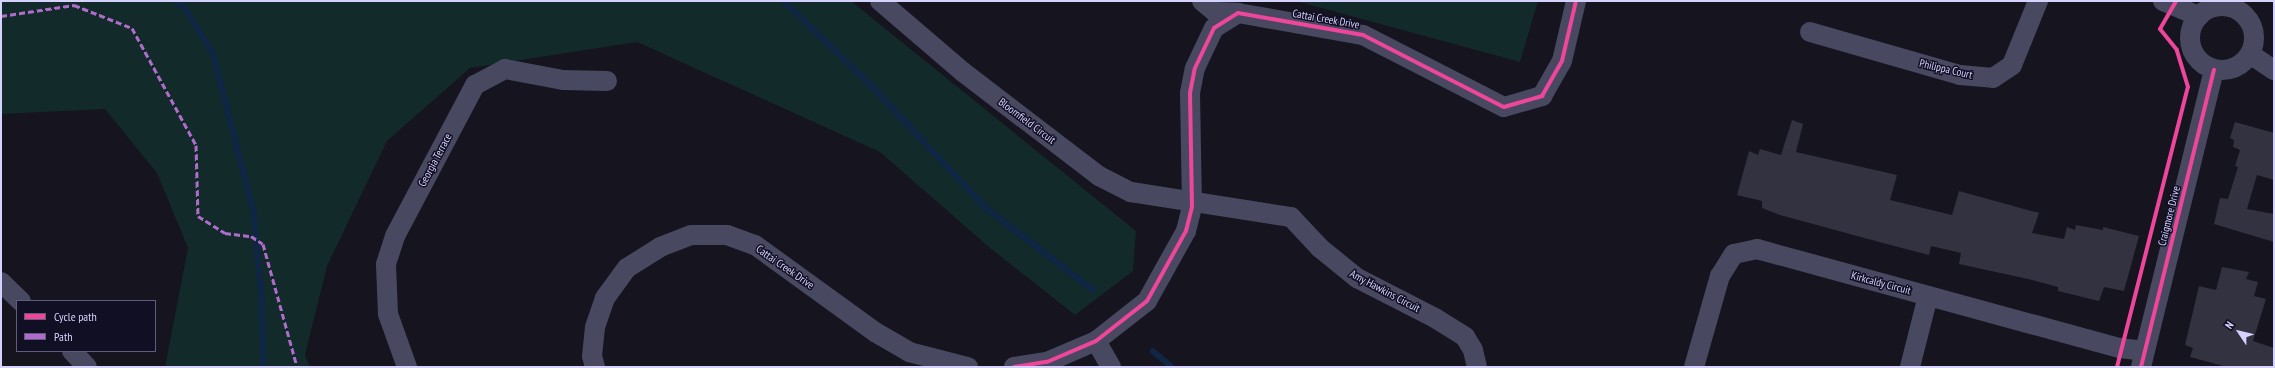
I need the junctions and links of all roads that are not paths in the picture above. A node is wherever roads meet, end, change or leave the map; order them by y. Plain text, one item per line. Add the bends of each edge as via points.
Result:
1 (880, 1) edge
2 (1202, 1) edge
3 (1576, 1) edge
4 (2038, 1) edge
5 (2163, 1) edge
6 (2228, 3) edge
7 (1238, 14) junction
8 (2199, 16) junction
9 (1810, 32) dead end
10 (2250, 54) junction
11 (2214, 70) junction
12 (2274, 70) edge
13 (608, 81) dead end
14 (1193, 201) junction
15 (2, 283) edge
16 (1928, 296) junction
17 (20, 300) edge
18 (1096, 341) junction
19 (73, 352) edge
20 (2143, 359) edge
21 (86, 367) edge
22 (407, 367) edge
23 (595, 367) edge
24 (968, 367) edge
25 (1014, 367) edge
26 (1111, 367) edge
27 (1477, 367) edge
28 (1694, 367) edge
29 (1910, 367) edge

1 - 14 street, Bloomfield Circuit via 963,72 1099,176 1131,192
2 - 7 street via 1215,12
3 - 7 street, Cattai Creek Drive via 1562,61 1542,96 1504,107 1363,34
4 - 9 street, Philippa Court via 2012,65 1993,78 1960,75
5 - 8 street
6 - 8 street
6 - 10 street via 2249,22 2254,42
7 - 14 street via 1214,28 1195,68 1190,93
8 - 11 street via 2193,25 2191,45 2201,63
10 - 11 street via 2238,66
10 - 12 street
11 - 20 street, Craigmore Drive
13 - 22 street, Georgia Terrace via 563,80 505,69 475,85 395,236 386,264 388,314
14 - 18 street via 1186,231 1147,301
14 - 27 street, Amy Hawkins Circuit via 1291,217 1320,248 1357,278 1435,318 1465,337 1473,350
15 - 17 street
16 - 20 street, Kirkcaldy Circuit via 2120,348
16 - 28 street, Kirkcaldy Circuit via 1757,249 1734,254 1720,276
16 - 29 street
18 - 25 street via 1047,362
18 - 26 street
19 - 21 street
23 - 24 street, Cattai Creek Drive via 592,356 595,327 605,298 623,274 660,247 691,235 727,235 755,245 874,332 909,352

